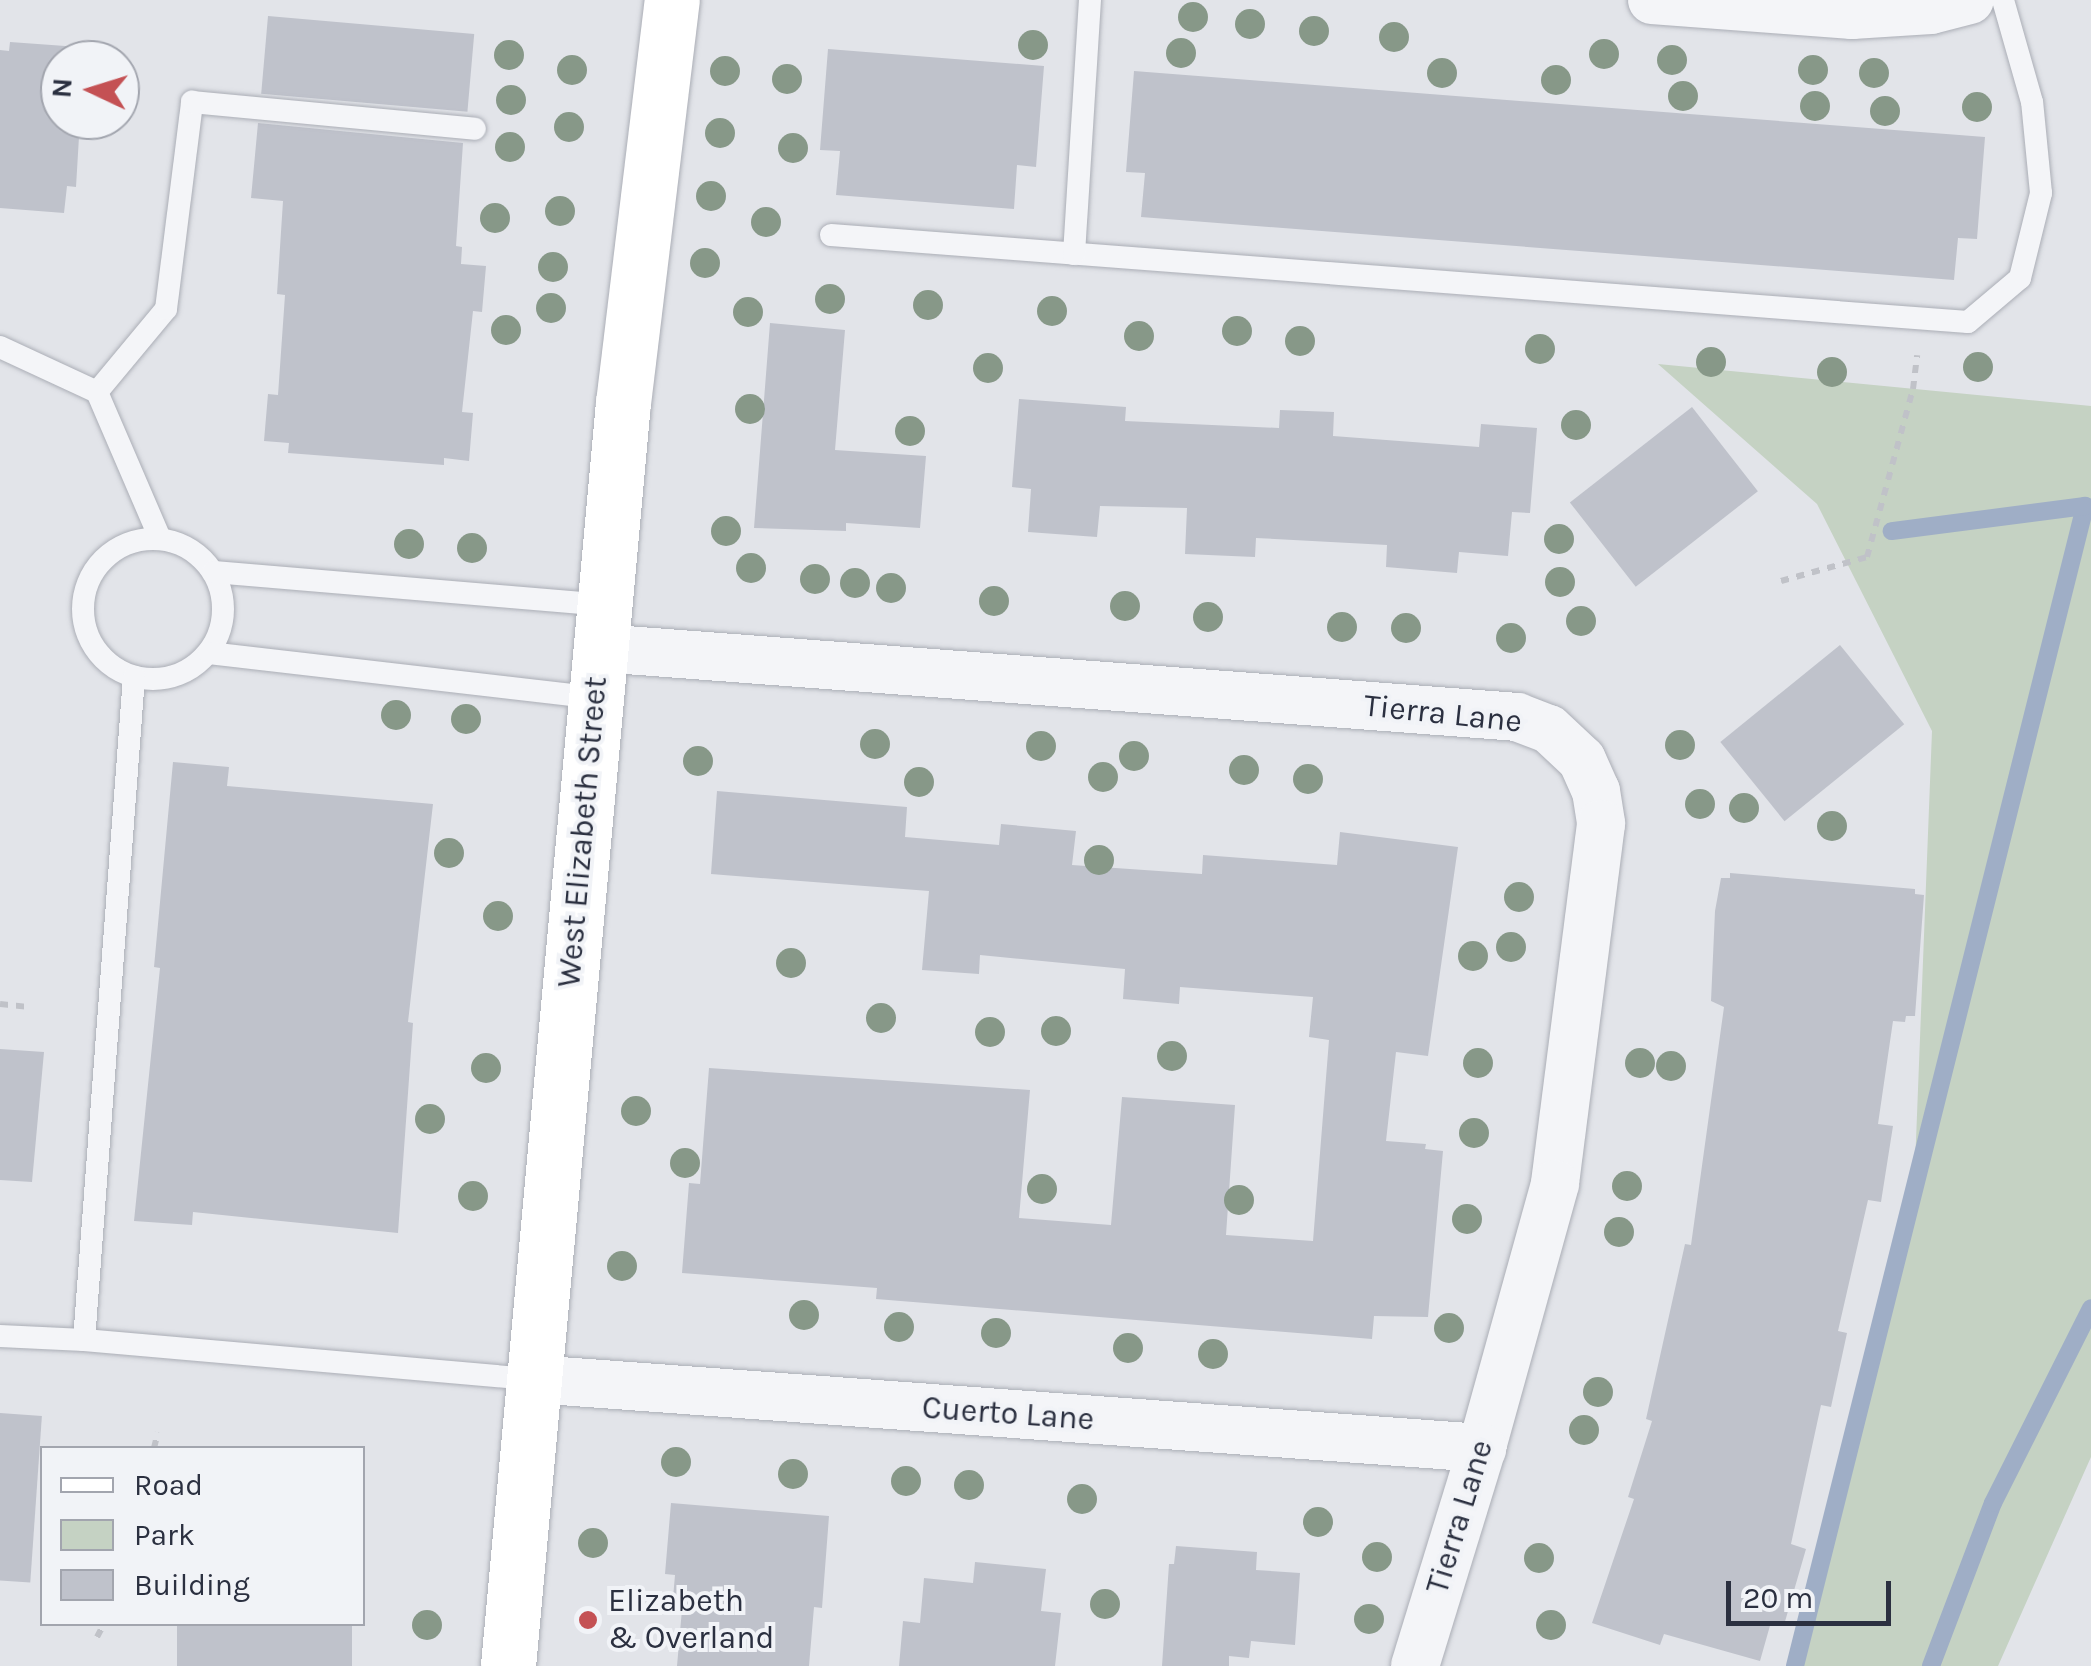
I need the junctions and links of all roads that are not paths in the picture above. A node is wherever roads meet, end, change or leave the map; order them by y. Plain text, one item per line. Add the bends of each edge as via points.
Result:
1 (672, 0) edge
2 (1090, 0) edge
3 (1652, 0) edge
4 (1970, 0) edge
5 (2003, 0) edge
6 (475, 129) dead end
7 (831, 236) dead end
8 (1074, 254) junction
9 (0, 347) edge
10 (98, 392) junction
11 (160, 538) junction
12 (213, 572) junction
13 (600, 650) junction
14 (209, 653) junction
15 (134, 677) junction
16 (0, 1336) edge
17 (84, 1340) junction
18 (533, 1380) junction
19 (1482, 1448) junction
20 (508, 1666) edge
21 (1414, 1666) edge

1 - 13 main road, West Elizabeth Street
2 - 8 lane
3 - 4 street via 1852,16
5 - 8 lane via 2034,120 2041,193 2020,278 1968,322
6 - 10 lane via 192,102 166,309
7 - 8 lane
9 - 10 lane
10 - 11 lane
11 - 12 lane via 200,555
11 - 15 lane via 137,540 98,564 82,608 96,651
12 - 13 lane
12 - 14 lane via 224,613
13 - 14 lane
13 - 18 main road, West Elizabeth Street
13 - 19 street, Tierra Lane via 1518,717 1549,729 1582,760 1601,824 1555,1184
14 - 15 lane via 176,677
15 - 17 lane
16 - 17 lane
17 - 18 lane
18 - 19 street, Cuerto Lane
18 - 20 main road, West Elizabeth Street
19 - 21 street, Tierra Lane

